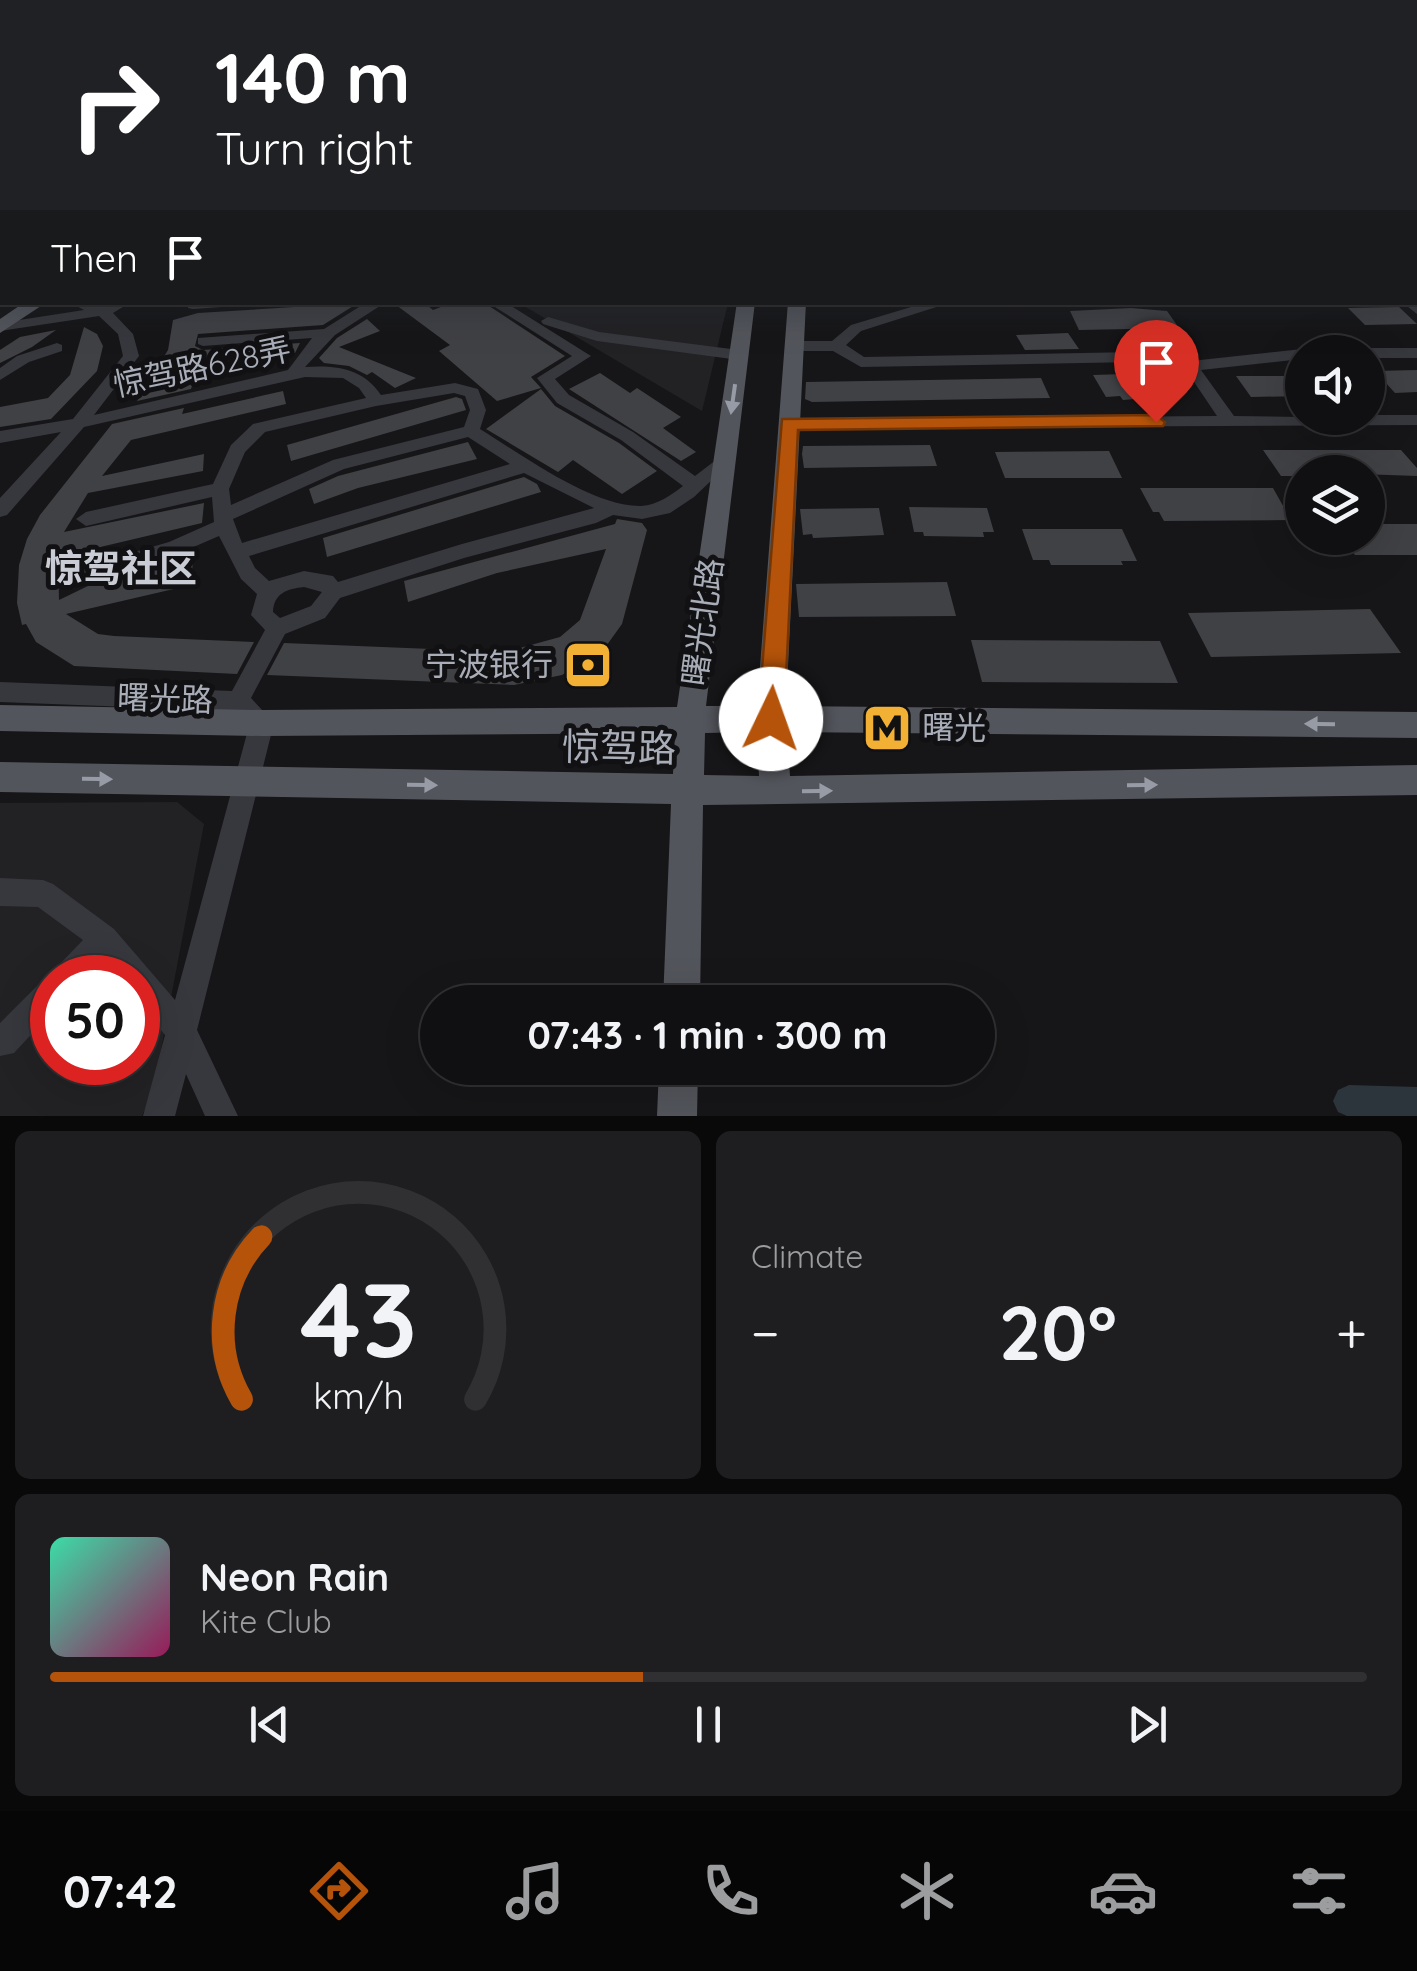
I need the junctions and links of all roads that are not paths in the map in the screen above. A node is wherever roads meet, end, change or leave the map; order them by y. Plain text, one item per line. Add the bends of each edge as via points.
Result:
1 (34, 305) edge
2 (85, 305) edge
3 (117, 305) edge
4 (374, 305) edge
5 (499, 305) edge
6 (521, 305) edge
7 (746, 305) edge
8 (797, 305) edge
9 (935, 305) edge
10 (104, 311) junction
11 (0, 328) edge
12 (326, 333) junction
13 (203, 341) dead end
14 (794, 346) junction
15 (836, 346) junction
16 (57, 348) dead end
17 (1385, 353) edge
18 (1417, 353) edge
19 (739, 355) junction
20 (1285, 356) edge
21 (1191, 366) junction
22 (293, 375) junction
23 (0, 376) edge
24 (376, 401) junction
25 (1417, 420) edge
26 (1229, 421) junction
27 (789, 424) junction
28 (76, 425) junction
29 (472, 431) junction
30 (0, 437) edge
31 (724, 460) junction
32 (528, 465) junction
33 (695, 485) junction
34 (220, 489) junction
35 (609, 508) junction
36 (0, 510) edge
37 (86, 519) dead end
38 (223, 521) junction
39 (238, 552) junction
40 (76, 577) dead end
41 (268, 592) junction
42 (333, 592) junction
43 (277, 628) junction
44 (238, 701) junction
45 (4, 709) edge
46 (771, 719) junction
47 (690, 721) junction
48 (262, 723) junction
49 (1417, 725) edge
50 (0, 778) edge
51 (1417, 780) edge
52 (246, 782) junction
53 (686, 790) junction
54 (775, 791) junction
55 (0, 892) edge
56 (104, 939) junction
57 (88, 955) edge
58 (118, 955) edge
59 (680, 985) edge
60 (160, 1006) edge
61 (30, 1014) edge
62 (182, 1032) junction
63 (0, 1039) edge
64 (678, 1085) edge
65 (159, 1116) edge
66 (222, 1116) edge
67 (677, 1116) edge

1 - 11 main road
2 - 10 street
3 - 10 street
4 - 12 street
5 - 33 street via 584,356 545,378 563,398
6 - 19 street via 574,331
7 - 19 main road, 曙光北路
8 - 14 main road
9 - 15 street via 856,328
10 - 11 street
10 - 28 street via 126,336 131,356
12 - 13 street
12 - 22 street
14 - 15 street
14 - 27 main road
15 - 21 street via 861,362 1135,358
16 - 23 street via 23,359
17 - 18 street
19 -> 31 main road, 曙光北路
20 - 21 street
21 - 26 street
22 - 24 street, 惊驾路628弄 via 356,378
22 - 28 street, 惊驾路628弄
24 - 29 street via 456,388 472,393 478,410
24 - 34 street via 259,428 237,449
25 - 26 street
26 - 27 street
27 - 46 main road
28 - 30 street, 惊驾路628弄
28 - 36 street
29 - 32 street
29 - 38 street via 339,464
31 - 33 street
31 - 47 main road, 曙光北路
32 - 35 street via 592,505
32 - 39 street
33 - 35 street via 658,511
34 - 37 street
34 - 38 street
35 - 42 street
38 - 39 street
38 - 40 street via 174,547
39 - 41 street
41 - 42 street via 300,578 326,582
41 - 43 street via 262,616
42 - 43 street via 318,612
43 - 44 street
44 - 45 street, 曙光路
44 - 48 street, 曙光路
45 - 48 main road, 惊驾路
46 - 47 main road, 惊驾路
49 -> 46 main road, 惊驾路
46 - 54 main road
47 - 48 main road, 惊驾路
47 - 53 main road, 曙光北路
48 - 52 street, 曙光路
50 -> 52 main road, 惊驾路
54 -> 51 main road, 惊驾路
52 -> 53 main road, 惊驾路
52 - 62 street, 曙光路
53 - 54 main road, 惊驾路
53 - 59 main road, 曙光北路
55 - 56 street via 43,894
56 - 57 street
56 - 58 street
60 - 62 street
61 - 63 street
62 - 65 street, 曙光路
62 - 66 street
64 - 67 main road

